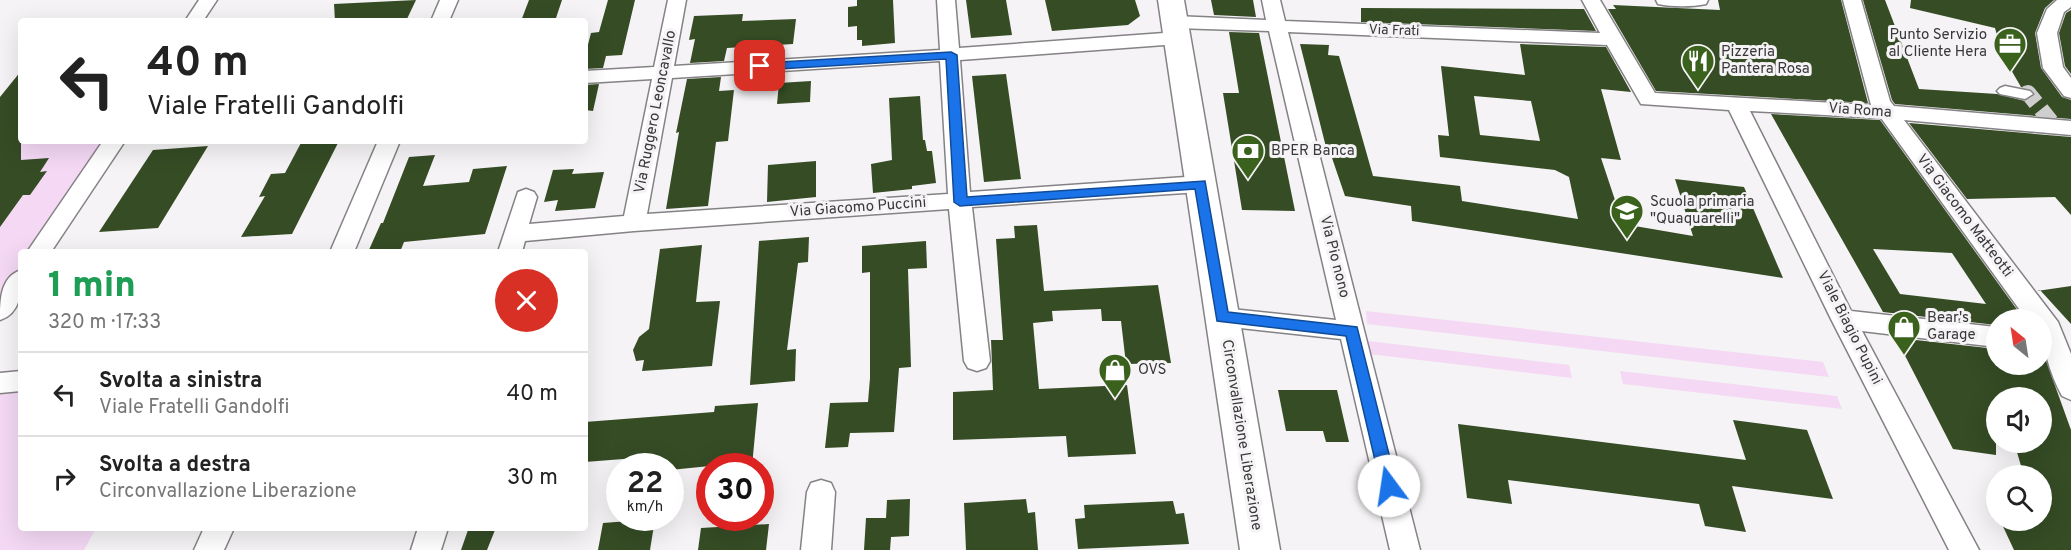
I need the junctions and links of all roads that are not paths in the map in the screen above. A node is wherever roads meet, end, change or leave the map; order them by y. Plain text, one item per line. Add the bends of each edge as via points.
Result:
1 (208, 0) edge
2 (449, 0) edge
3 (677, 0) edge
4 (946, 0) edge
5 (1271, 0) edge
6 (1591, 0) edge
7 (1665, 0) edge
8 (1851, 0) edge
9 (2069, 0) edge
10 (1699, 1) edge
11 (196, 18) edge
12 (441, 18) edge
13 (1175, 20) edge
14 (1277, 26) junction
15 (1614, 39) junction
16 (951, 55) junction
17 (664, 72) junction
18 (588, 77) edge
19 (2006, 91) dead end
20 (2071, 92) edge
21 (2025, 94) tunnel mouth
22 (1736, 103) junction
23 (1887, 112) junction
24 (2059, 126) edge
25 (112, 144) edge
26 (388, 144) edge
27 (1200, 184) junction
28 (526, 197) dead end
29 (960, 202) junction
30 (634, 223) junction
31 (512, 243) edge
32 (41, 249) edge
33 (343, 249) edge
34 (18, 283) edge
35 (2033, 309) edge
36 (0, 310) edge
37 (1222, 317) junction
38 (1844, 319) junction
39 (1352, 331) junction
40 (1986, 336) edge
41 (2056, 346) edge
42 (977, 361) dead end
43 (18, 381) edge
44 (0, 383) edge
45 (2071, 389) edge
46 (821, 492) dead end
47 (218, 531) edge
48 (431, 531) edge
49 (209, 550) edge
50 (426, 550) edge
51 (816, 550) edge
52 (1260, 550) edge
53 (1405, 550) edge
54 (1964, 550) edge

1 - 11 street
2 - 12 street
3 - 17 street, Via Ruggero Leoncavallo
4 - 16 street
5 - 14 street, Via Pio nono
6 - 15 street
7 - 10 street
8 - 23 street, Via Giacomo Matteotti via 1880,102
9 - 20 street via 2056,9 2047,33 2053,68
13 - 14 street, Via Frati
13 - 16 street, Via Frati
13 - 27 main road, Circonvallazione Liberazione
14 - 15 street, Via Frati
14 - 39 street, Via Pio nono
15 - 22 street, Via Roma via 1648,99
16 - 17 street, Via Frati
16 - 29 street
17 - 18 street, Via Frati
17 - 30 street, Via Ruggero Leoncavallo
19 - 21 street
22 - 23 street, Via Roma
22 - 38 street, Viale Biagio Pupini
23 - 24 street, Via Roma
23 - 35 street, Via Giacomo Matteotti
25 - 32 street
26 - 33 street
27 - 29 street, Via Giacomo Puccini
27 - 37 main road, Circonvallazione Liberazione
28 - 31 street, Via Giacomo Puccini
29 - 30 street, Via Giacomo Puccini
29 - 42 street
30 - 31 street, Via Giacomo Puccini
34 - 36 street
37 - 39 street
37 - 52 main road, Circonvallazione Liberazione
38 - 40 street
38 - 54 street, Viale Biagio Pupini
39 - 53 street, Via Pio nono
41 - 45 street, Via Giacomo Matteotti
43 - 44 street
46 - 51 street
47 - 49 street
48 - 50 street

